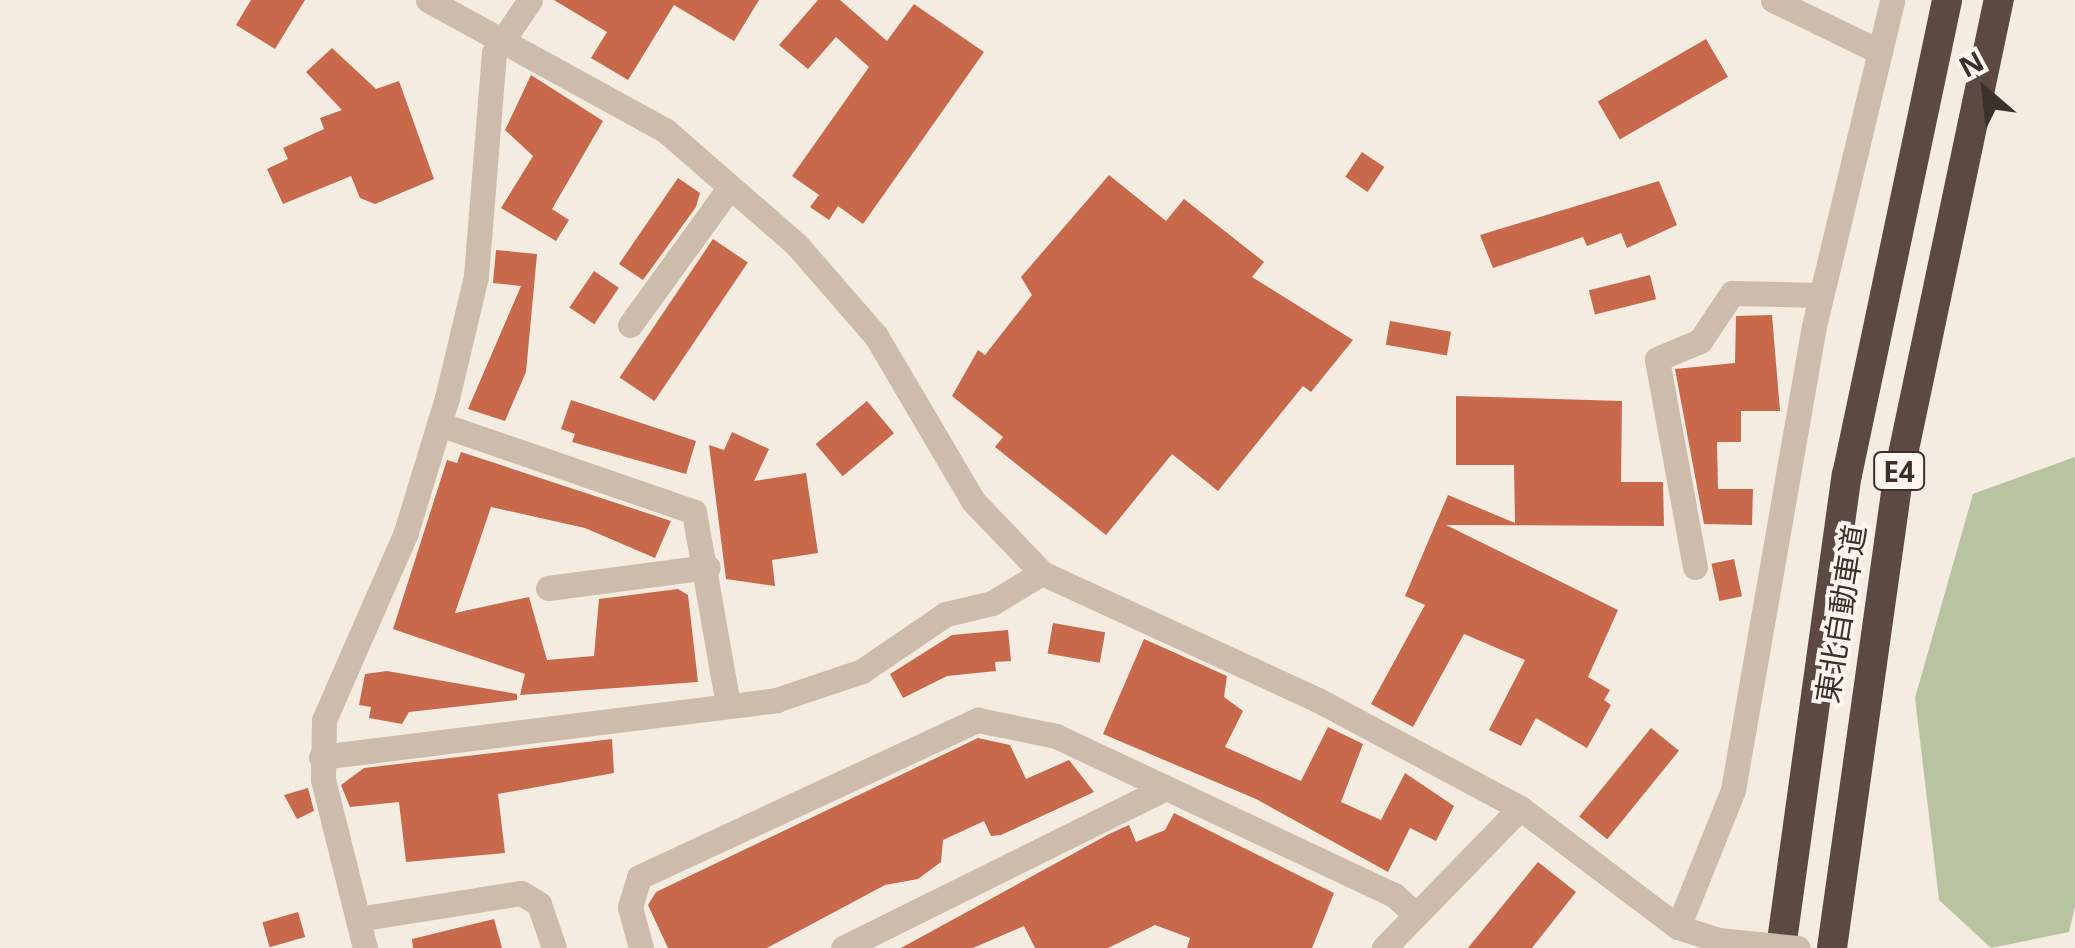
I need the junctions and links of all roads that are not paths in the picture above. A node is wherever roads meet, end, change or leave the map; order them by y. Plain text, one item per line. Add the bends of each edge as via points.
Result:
1 (428, 0) edge
2 (530, 0) edge
3 (1773, 0) edge
4 (1892, 0) edge
5 (1947, 0) edge
6 (1999, 0) edge
7 (501, 37) junction
8 (1880, 52) junction
9 (730, 187) junction
10 (1821, 295) junction
11 (630, 325) dead end
12 (439, 424) junction
13 (708, 567) junction
14 (1696, 567) dead end
15 (1042, 574) junction
16 (548, 588) dead end
17 (728, 704) junction
18 (322, 758) junction
19 (1166, 788) junction
20 (1520, 808) junction
21 (1415, 914) junction
22 (358, 919) junction
23 (1678, 927) junction
24 (365, 948) edge
25 (554, 948) edge
26 (641, 948) edge
27 (843, 948) edge
28 (1384, 948) edge
29 (1781, 948) edge
30 (1798, 948) edge
31 (1832, 948) edge

1 - 7 street
2 - 7 street
3 - 8 street
4 - 8 street
5 - 29 highway, 東北自動車道 / E4 via 1847,474
6 - 31 highway, 東北自動車道 / E4 via 1898,478
7 - 9 street via 666,132
7 - 12 street via 476,276
8 - 10 street
9 - 11 street
9 - 15 street via 850,301 973,501
10 - 14 street via 1732,293 1700,341 1657,359
10 - 23 street via 1732,790
12 - 13 street via 681,502 702,529
12 - 18 street via 406,532 324,720
13 - 16 street
13 - 17 street
15 - 17 street via 992,603 946,614 854,675
15 - 20 street via 1318,700
17 - 18 street
18 - 22 street
19 - 21 street
19 - 26 street via 1027,724 951,728 639,876 630,907
19 - 27 street
20 - 21 street
20 - 23 street
21 - 28 street
22 - 24 street
22 - 25 street via 521,894 539,904
23 - 30 street, bridge via 1718,940

